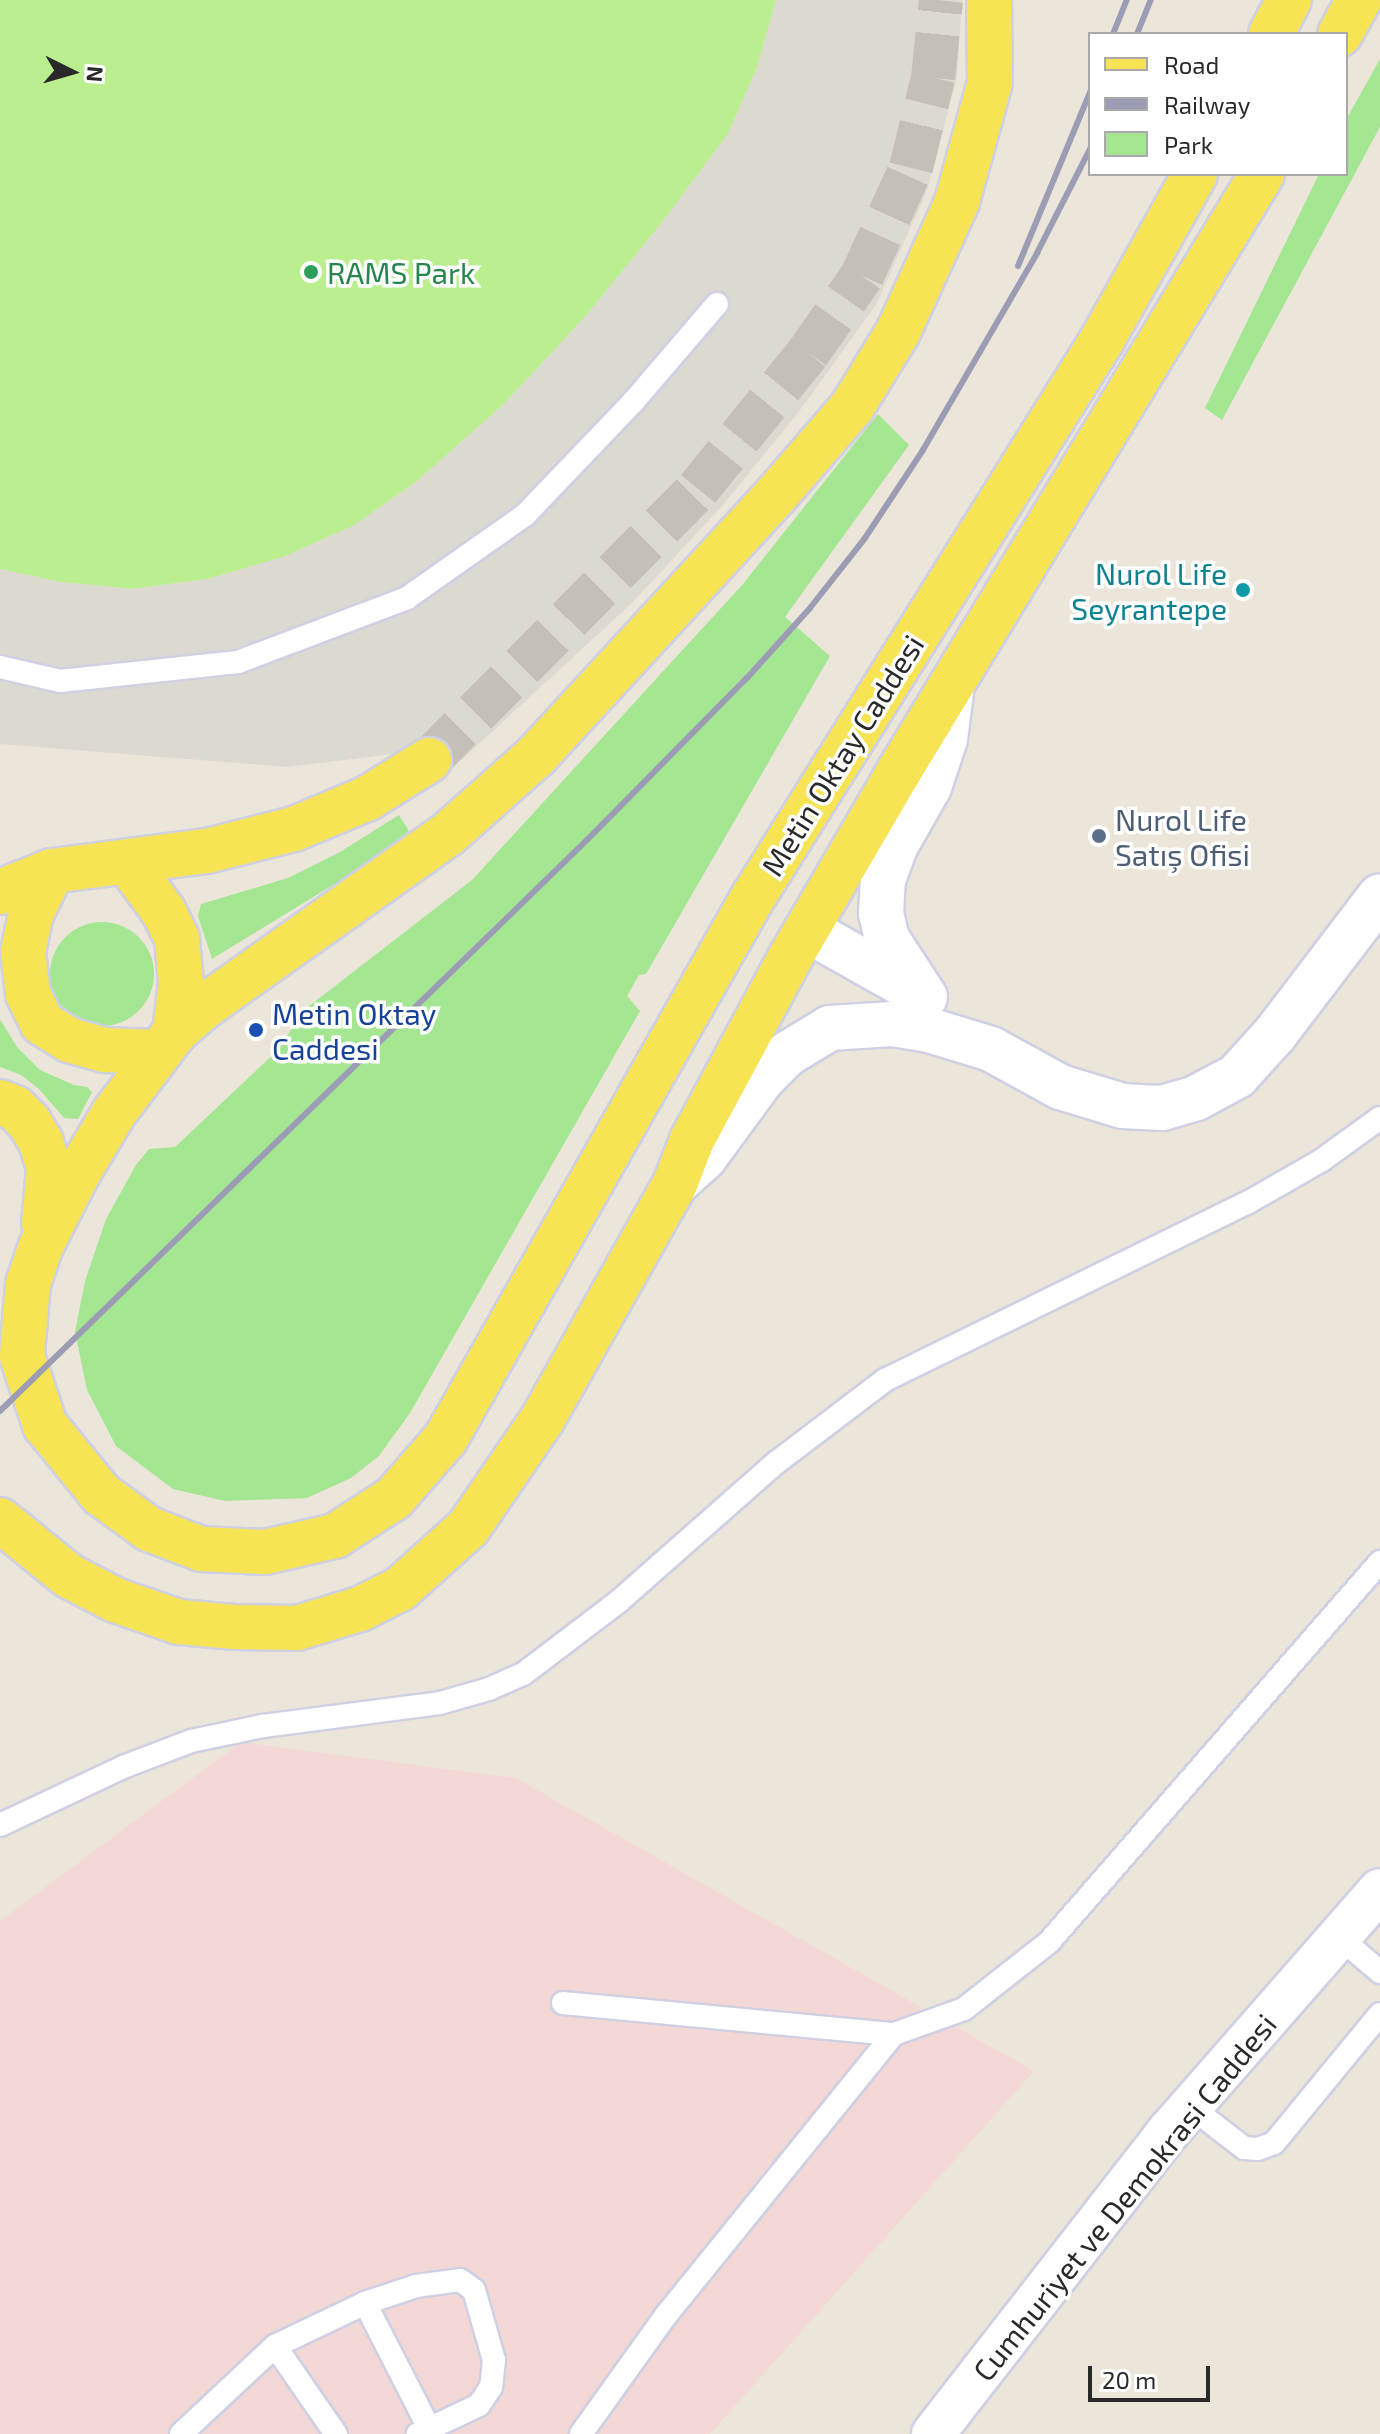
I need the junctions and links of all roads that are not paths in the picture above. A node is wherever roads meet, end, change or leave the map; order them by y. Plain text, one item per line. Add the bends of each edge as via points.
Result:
1 (989, 0) edge
2 (1289, 0) edge
3 (1359, 0) edge
4 (1272, 32) edge
5 (1341, 32) edge
6 (1194, 176) edge
7 (1261, 176) edge
8 (717, 304) dead end
9 (0, 667) edge
10 (952, 685) junction
11 (429, 760) tunnel mouth
12 (129, 864) junction
13 (52, 871) junction
14 (0, 892) edge
15 (1380, 896) edge
16 (752, 899) junction
17 (807, 930) junction
18 (925, 997) junction
19 (167, 1042) junction
20 (991, 1049) junction
21 (0, 1102) edge
22 (1380, 1118) edge
23 (675, 1184) junction
24 (41, 1246) junction
25 (0, 1520) edge
26 (1380, 1562) edge
27 (0, 1825) edge
28 (1380, 1890) edge
29 (1339, 1937) junction
30 (1380, 1972) edge
31 (563, 2003) dead end
32 (1380, 2014) edge
33 (894, 2034) junction
34 (1191, 2107) junction
35 (365, 2303) junction
36 (275, 2346) junction
37 (424, 2431) edge
38 (181, 2434) edge
39 (336, 2434) edge
40 (581, 2434) edge
41 (933, 2434) edge

1 - 19 main road, Metin Oktay Caddesi via 990,82 957,202 898,332 852,407 536,756 448,834 228,989
2 - 4 main road
3 - 5 main road
6 - 16 main road, Metin Oktay Caddesi via 1102,340
7 - 10 main road, Metin Oktay Caddesi
8 - 9 lane via 525,515 407,598 238,662 60,681
10 - 17 main road, Metin Oktay Caddesi
10 - 18 street via 945,739 929,787 883,880 881,914 887,939
11 - 12 main road via 368,798 294,829
12 - 13 main road
12 - 19 main road via 177,939 181,983
13 - 14 main road
13 - 19 main road via 31,914 23,951 28,994 42,1023 69,1040 105,1050
15 - 20 street via 1237,1076 1196,1098 1162,1108 1123,1106 1060,1087
16 - 17 main road
16 - 24 main road, Metin Oktay Caddesi via 446,1438 394,1498 335,1536 265,1552 201,1549 149,1529 101,1494 45,1425 22,1356 28,1284
17 - 18 street
17 - 23 main road, Metin Oktay Caddesi via 692,1140
18 - 20 street via 948,1009
19 - 24 main road, Metin Oktay Caddesi via 114,1113
20 - 23 street via 892,1024 830,1028 778,1062 704,1158
21 - 24 main road via 29,1122 49,1168
22 - 27 lane via 1322,1160 1247,1203 885,1380 777,1462 618,1602 523,1674 440,1703 191,1741
23 - 25 main road, Metin Oktay Caddesi via 542,1420 476,1516 434,1561 373,1603 297,1628 179,1622 115,1600 69,1576
26 - 33 lane via 1049,1942 964,2009
28 - 29 street, Cumhuriyet ve Demokrasi Caddesi
29 - 30 lane
29 - 34 street, Cumhuriyet ve Demokrasi Caddesi
31 - 33 lane
32 - 34 lane via 1274,2143 1244,2148
33 - 40 lane via 667,2314
34 - 41 street, Cumhuriyet ve Demokrasi Caddesi
35 - 36 lane
35 - 37 lane
35 - 37 lane via 416,2286 460,2280 474,2290 494,2360 491,2387 479,2405
36 - 38 lane
36 - 39 lane

